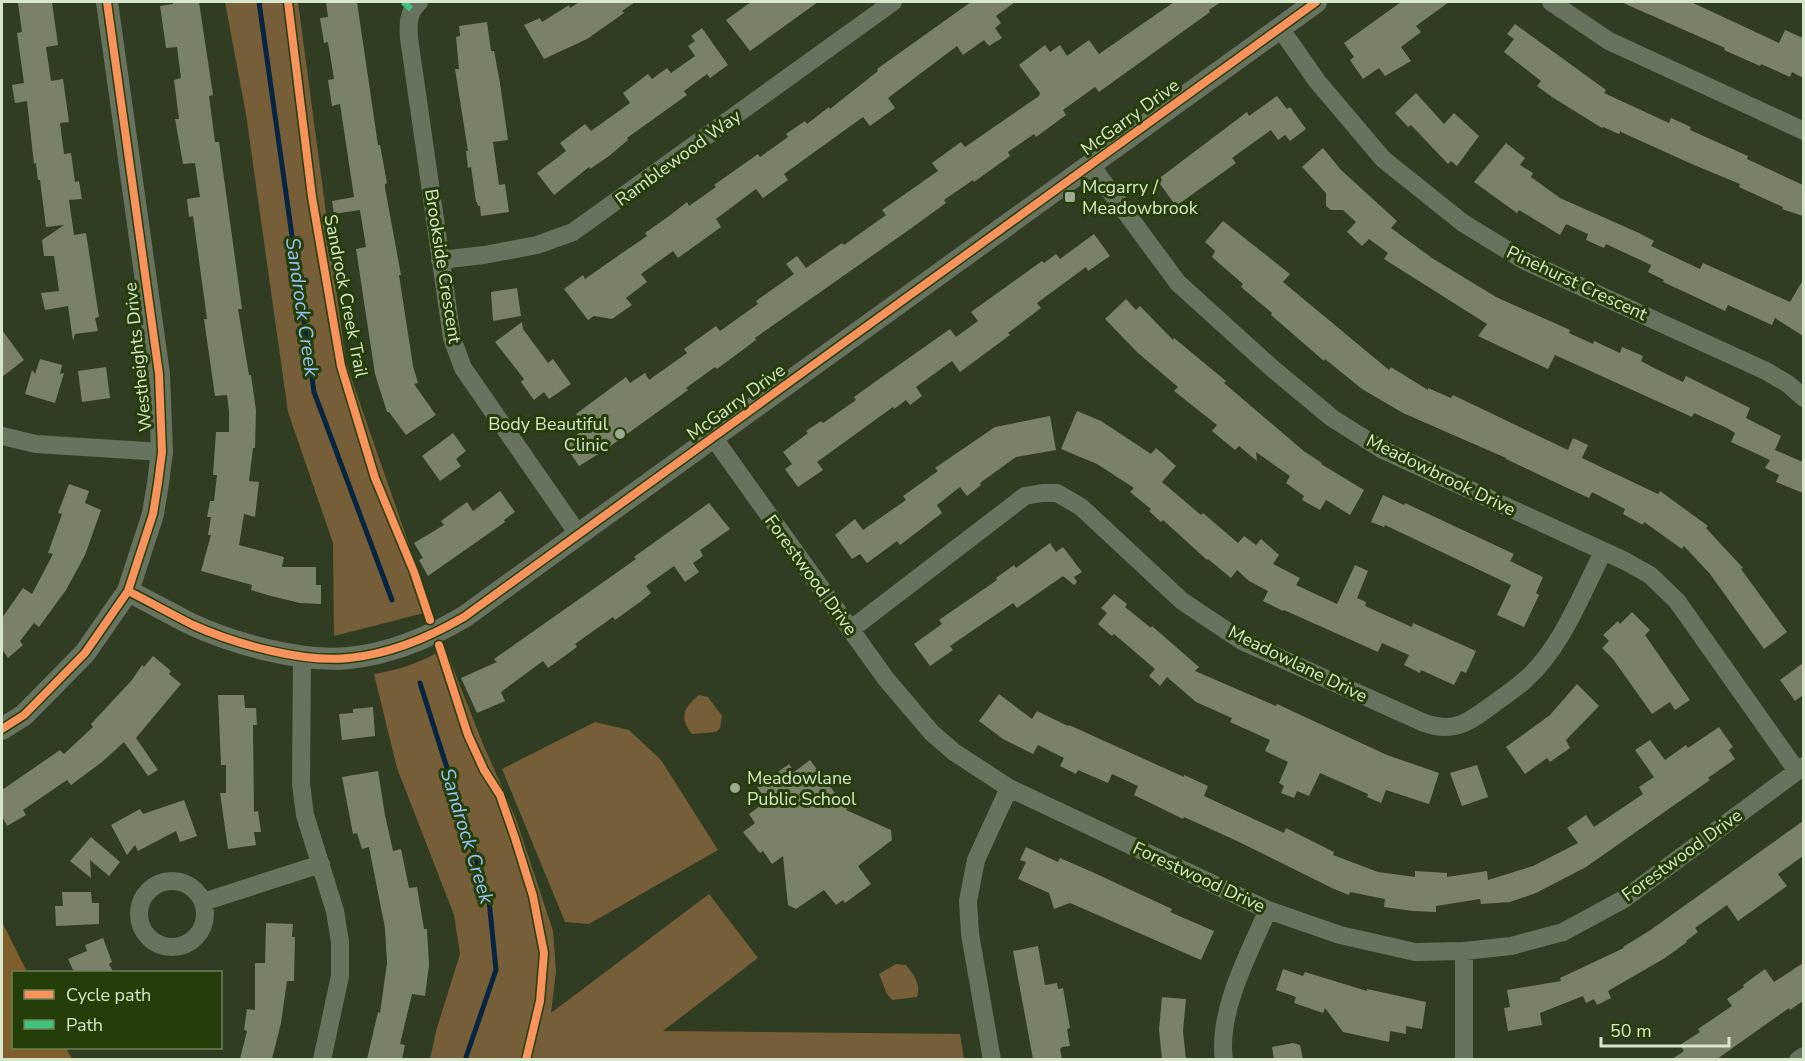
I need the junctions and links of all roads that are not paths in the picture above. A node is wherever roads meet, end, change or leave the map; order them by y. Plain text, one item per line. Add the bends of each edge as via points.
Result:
1 (107, 2) edge
2 (419, 2) edge
3 (893, 2) edge
4 (1316, 2) edge
5 (1551, 2) edge
6 (1280, 28) junction
7 (1803, 131) edge
8 (1090, 164) junction
9 (440, 260) junction
10 (1803, 398) edge
11 (2, 436) edge
12 (713, 437) junction
13 (162, 452) junction
14 (578, 534) junction
15 (1604, 552) junction
16 (128, 591) junction
17 (850, 630) junction
18 (302, 657) junction
19 (2, 729) edge
20 (1800, 768) edge
21 (1009, 788) junction
22 (321, 864) junction
23 (203, 902) dead end
24 (1268, 910) junction
25 (1464, 951) junction
26 (1803, 1056) edge
27 (322, 1059) edge
28 (992, 1059) edge
29 (1224, 1059) edge
30 (1464, 1059) edge
31 (1798, 1059) edge

1 - 13 street, Westheights Drive via 159,374
2 - 9 street, Brookside Crescent via 411,9 409,38
3 - 9 street, Ramblewood Way via 573,232 537,245
4 - 6 street, McGarry Drive
5 - 7 street via 1609,41
6 - 8 street, McGarry Drive
6 - 10 street, Pinehurst Crescent via 1317,81 1383,159 1463,223 1525,261 1766,371
8 - 12 street, McGarry Drive
8 - 15 street, Meadowbrook Drive via 1178,283 1332,418 1381,449
9 - 14 street, Brookside Crescent via 452,338 463,368
11 - 13 street via 36,444
12 - 14 street, McGarry Drive
12 - 17 street, Forestwood Drive
13 - 16 street, Westheights Drive via 153,514
14 - 18 street, McGarry Drive via 435,634 386,652 347,658
15 - 17 street, Meadowlane Drive via 1552,649 1527,679 1470,721 1452,728 1422,722 1242,640 1182,601 1081,507 1057,493 1026,496
15 - 20 street, Meadowbrook Drive via 1650,575 1677,601
16 - 18 street, McGarry Drive via 195,626 253,647
16 - 19 street, Westheights Drive via 85,653 24,715
17 - 21 street, Forestwood Drive via 932,732 954,752
18 - 22 street via 301,784 305,815
20 - 25 street, Forestwood Drive via 1624,899 1563,932 1511,946
21 - 24 street, Forestwood Drive
21 - 28 street via 976,860 968,901
22 - 23 street
22 - 27 street via 340,942 340,976
24 - 25 street, Forestwood Drive via 1340,935 1415,952
24 - 29 street via 1232,994
25 - 30 street
26 - 31 street

